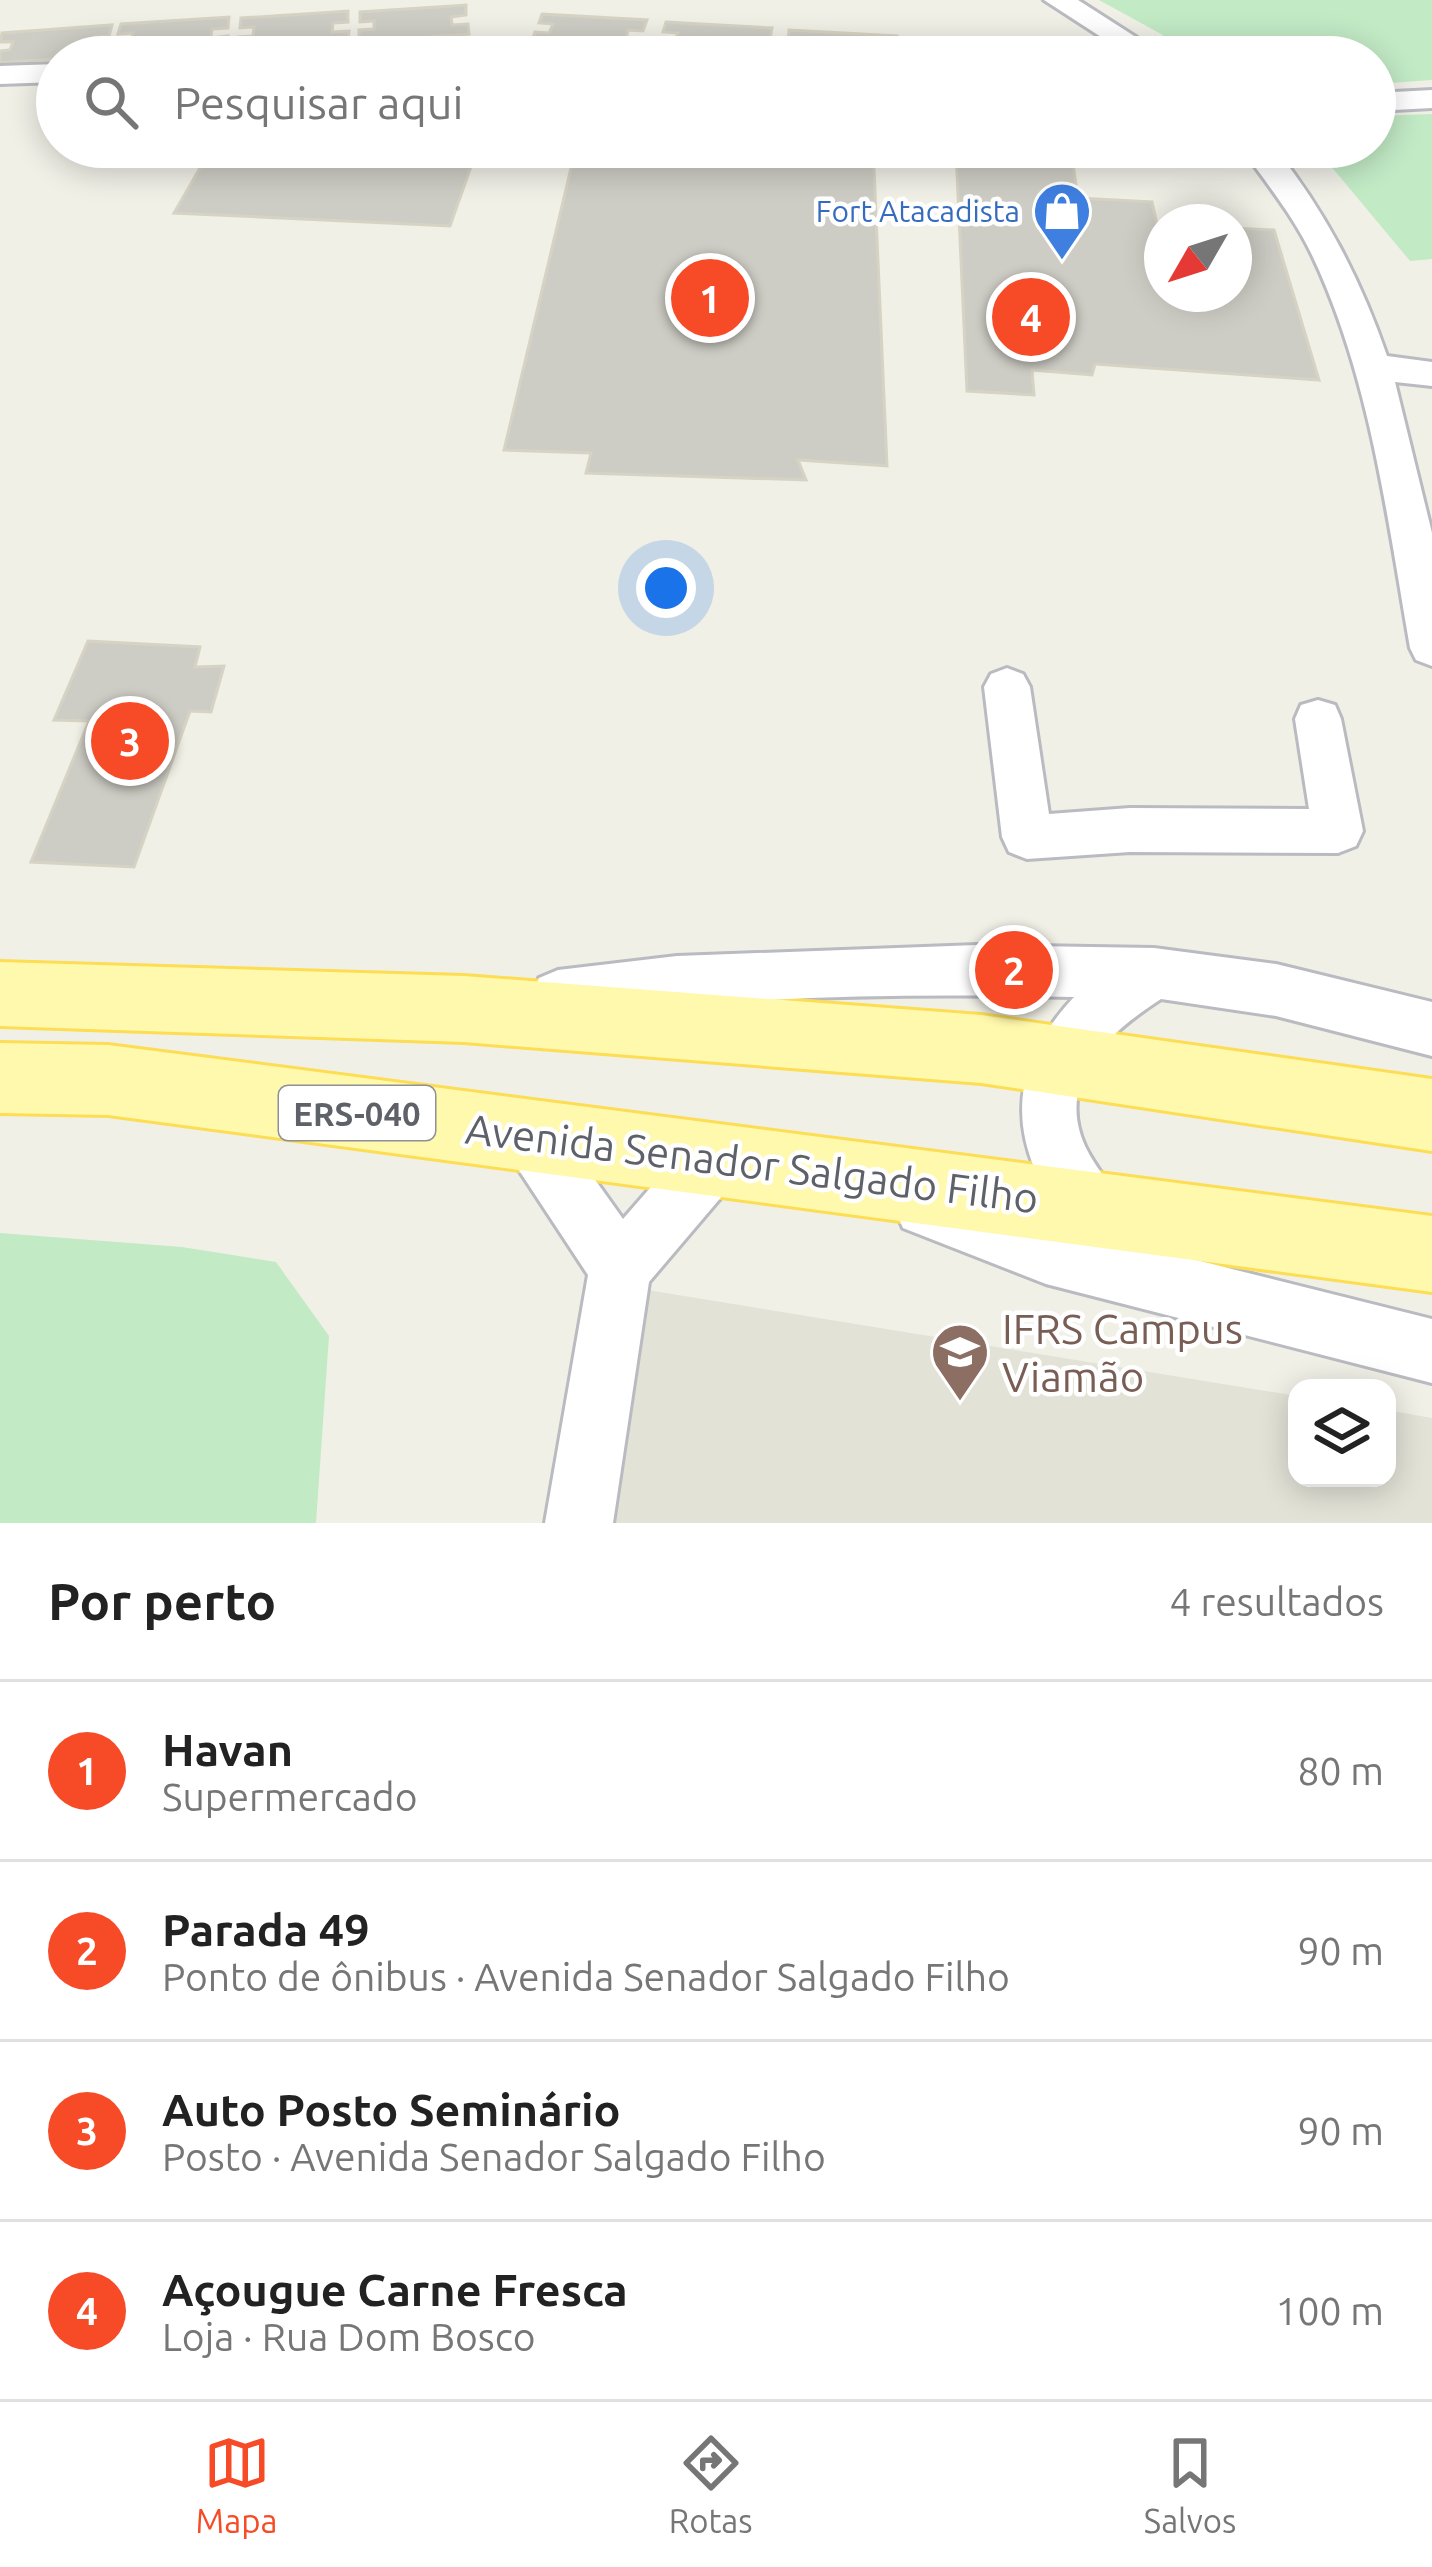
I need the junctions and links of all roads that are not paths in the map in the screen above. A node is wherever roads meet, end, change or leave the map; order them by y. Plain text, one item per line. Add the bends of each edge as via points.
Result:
1 (1058, 0) edge
2 (1117, 36) edge
3 (36, 74) edge
4 (0, 75) edge
5 (1432, 99) edge
6 (1396, 101) edge
7 (1272, 168) edge
8 (1372, 368) junction
9 (1432, 374) edge
10 (1432, 649) edge
11 (1007, 687) dead end
12 (1318, 719) dead end
13 (1154, 973) junction
14 (0, 994) edge
15 (464, 1009) junction
16 (1419, 1018) edge
17 (1058, 1058) junction
18 (0, 1078) edge
19 (1432, 1115) edge
20 (529, 1135) junction
21 (713, 1161) junction
22 (849, 1176) junction
23 (1088, 1206) junction
24 (1432, 1254) edge
25 (620, 1268) junction
26 (1148, 1277) junction
27 (1432, 1351) edge
28 (579, 1523) edge

1 - 2 street
3 - 4 street
5 - 6 street
7 - 8 street via 1331,254
8 - 9 street
8 - 10 street
11 - 12 street via 1027,836 1337,831
13 - 15 street via 676,981
13 - 16 street
13 - 17 street via 1093,1015
14 - 15 main road
15 - 17 main road
17 - 19 main road
17 - 23 street via 1047,1087 1049,1122 1058,1162
18 - 20 main road, Avenida Senador Salgado Filho / ERS-040 via 108,1080
20 - 21 main road, Avenida Senador Salgado Filho / ERS-040
20 - 25 street
21 - 22 main road, Avenida Senador Salgado Filho / ERS-040
21 - 25 street
22 - 23 main road, Avenida Senador Salgado Filho / ERS-040
22 - 26 street via 990,1234
23 - 24 main road, Avenida Senador Salgado Filho / ERS-040
23 - 26 street
25 - 28 street
26 - 27 street

